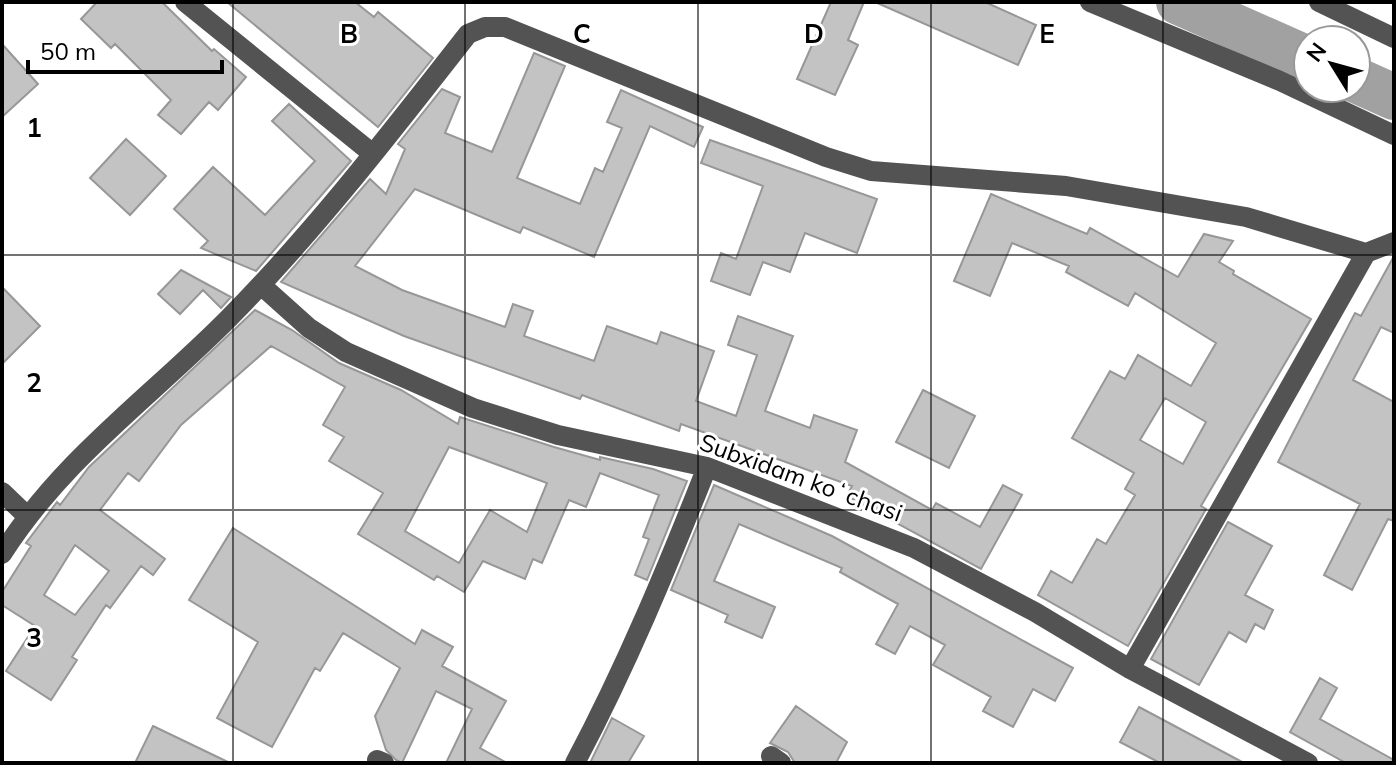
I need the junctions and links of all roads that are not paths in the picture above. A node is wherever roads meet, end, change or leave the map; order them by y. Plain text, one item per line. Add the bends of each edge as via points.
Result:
1 (185, 2) edge
2 (1090, 2) edge
3 (1319, 2) edge
4 (1394, 38) edge
5 (1394, 135) edge
6 (373, 154) junction
7 (1394, 242) edge
8 (1366, 253) junction
9 (261, 285) junction
10 (707, 467) junction
11 (2, 492) edge
12 (26, 515) junction
13 (2, 554) edge
14 (1130, 669) junction
15 (575, 763) edge
16 (1308, 763) edge

1 - 6 street
2 - 5 street
3 - 4 street
6 - 8 street via 468,34 505,27 871,171 1066,186 1246,217
6 - 9 street
7 - 8 street
8 - 14 street
9 - 10 street, Subxidam koʻchasi via 309,328 346,352 473,408 558,435
9 - 12 street via 93,443
10 - 14 street, Subxidam koʻchasi via 914,548
10 - 15 street via 664,578
11 - 12 street
12 - 13 street
14 - 16 street, Subxidam koʻchasi

